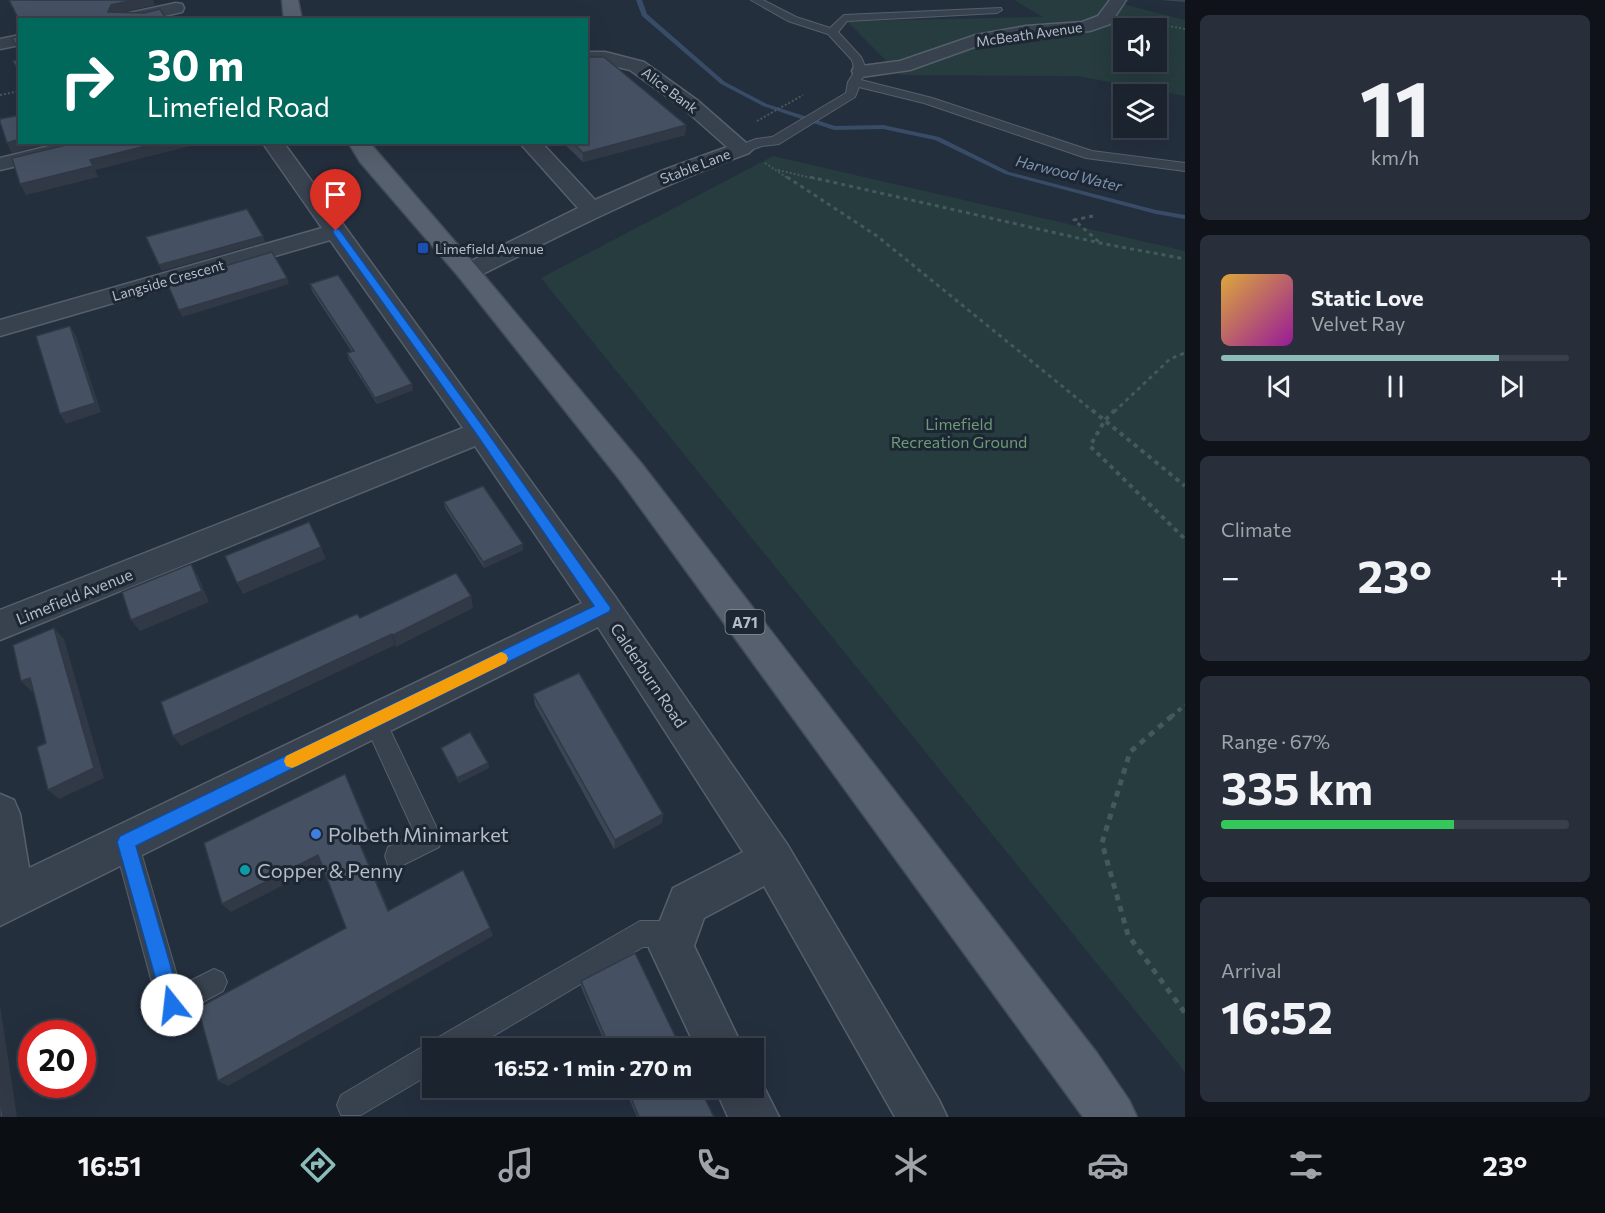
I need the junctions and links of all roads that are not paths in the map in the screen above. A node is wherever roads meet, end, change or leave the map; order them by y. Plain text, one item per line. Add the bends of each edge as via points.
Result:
1 (290, 0) edge
2 (756, 0) edge
3 (1118, 0) edge
4 (177, 9) edge
5 (997, 10) dead end
6 (131, 18) edge
7 (293, 18) edge
8 (832, 32) junction
9 (18, 40) edge
10 (0, 44) edge
11 (588, 58) edge
12 (855, 82) junction
13 (85, 144) edge
14 (273, 144) edge
15 (359, 144) edge
16 (531, 144) edge
17 (742, 148) junction
18 (0, 164) edge
19 (1185, 167) edge
20 (592, 210) junction
21 (336, 231) junction
22 (468, 272) junction
23 (0, 328) edge
24 (481, 432) junction
25 (604, 608) junction
26 (0, 625) edge
27 (374, 720) junction
28 (0, 814) edge
29 (126, 842) junction
30 (397, 855) dead end
31 (772, 858) junction
32 (6, 901) edge
33 (676, 934) junction
34 (214, 982) dead end
35 (464, 1038) edge
36 (715, 1038) edge
37 (422, 1063) edge
38 (744, 1098) edge
39 (351, 1105) dead end
40 (754, 1117) edge
41 (922, 1117) edge
42 (1112, 1117) edge

1 - 7 main road
2 - 8 lane via 792,19
3 - 12 street, McBeath Avenue via 1104,20 1084,27 976,40
4 - 6 street
5 - 8 lane via 960,8 844,18
8 - 12 lane via 856,59
9 - 10 street
11 - 17 street, Alice Bank via 637,66
12 - 17 lane, Stable Lane via 775,141
12 - 19 lane via 928,100 1090,154
13 - 18 street
14 - 21 street, Calderburn Road
15 - 22 main road, A71
16 - 20 street
17 - 20 street, Stable Lane
20 - 22 street, Stable Lane
21 - 23 street, Langside Crescent
21 - 24 street, Calderburn Road
22 - 42 main road, A71 via 638,481
24 - 25 street, Calderburn Road
24 - 26 street, Limefield Avenue
25 - 27 street
25 - 31 street, Calderburn Road
27 - 29 street
27 - 30 lane via 430,839
28 - 32 street
29 - 32 street
29 - 34 lane via 172,1005
31 - 33 street via 688,903
31 - 41 street, Calderburn Road
33 - 35 lane via 640,934
33 - 36 street via 671,948
37 - 39 lane
38 - 40 street

